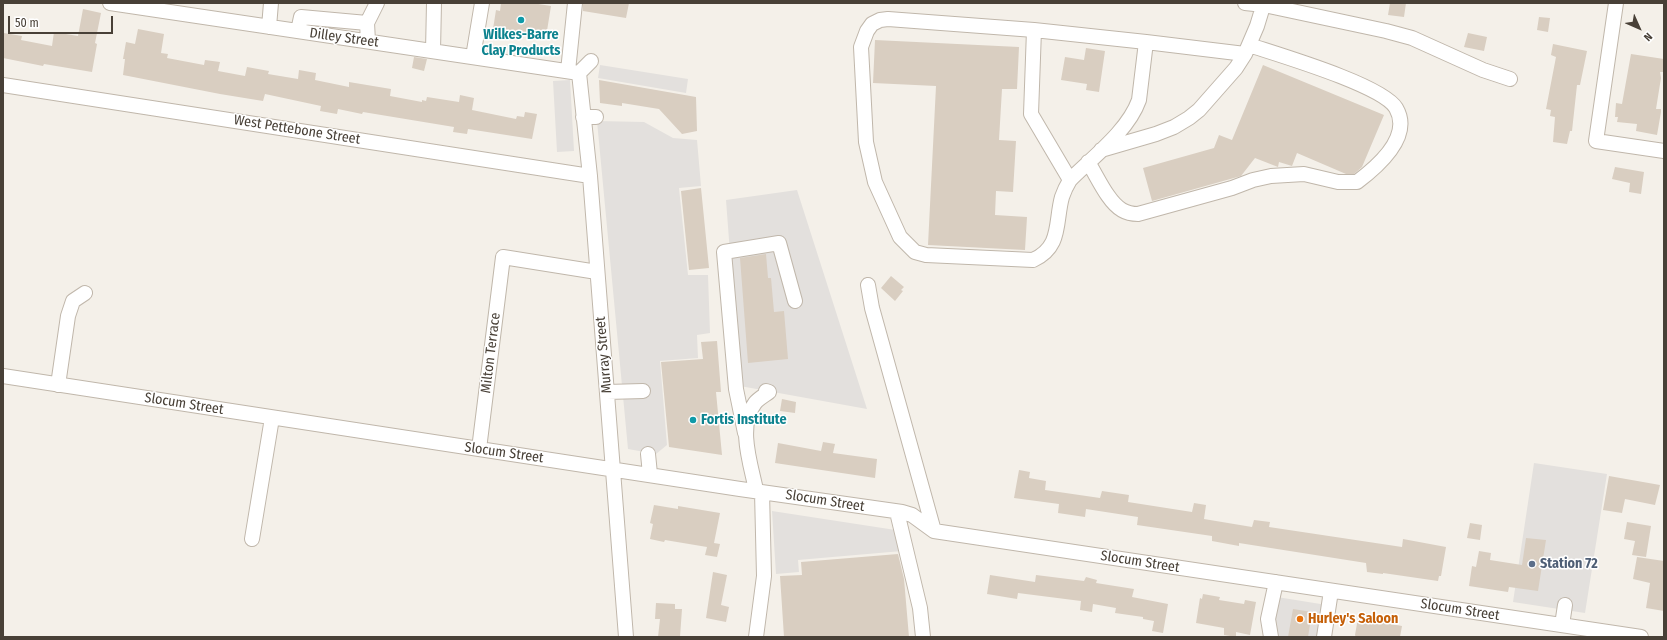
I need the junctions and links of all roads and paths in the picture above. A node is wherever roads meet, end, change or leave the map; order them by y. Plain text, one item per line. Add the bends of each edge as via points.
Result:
1 (110, 3) edge
2 (271, 3) edge
3 (377, 3) edge
4 (434, 3) edge
5 (482, 3) edge
6 (575, 3) edge
7 (1245, 3) edge
8 (1616, 3) edge
9 (1263, 7) edge
10 (367, 23) junction
11 (268, 27) junction
12 (1034, 30) junction
13 (298, 31) junction
14 (368, 41) junction
15 (1146, 42) junction
16 (1247, 49) junction
17 (433, 51) junction
18 (474, 57) junction
19 (591, 61) dead end
20 (573, 72) junction
21 (1510, 79) dead end
22 (3, 85) edge
23 (1100, 150) junction
24 (1664, 152) edge
25 (1088, 162) junction
26 (590, 176) junction
27 (1070, 180) junction
28 (597, 272) junction
29 (868, 285) dead end
30 (85, 293) dead end
31 (795, 301) dead end
32 (3, 376) edge
33 (58, 385) junction
34 (642, 391) dead end
35 (766, 391) dead end
36 (607, 392) junction
37 (272, 418) junction
38 (745, 433) junction
39 (479, 449) junction
40 (648, 454) dead end
41 (614, 469) junction
42 (650, 474) junction
43 (759, 491) junction
44 (897, 512) junction
45 (934, 531) junction
46 (252, 539) dead end
47 (1276, 582) junction
48 (1331, 591) junction
49 (1565, 605) dead end
50 (1562, 625) junction
51 (626, 637) edge
52 (756, 637) edge
53 (924, 637) edge
54 (1271, 637) edge
55 (1324, 637) edge
56 (1641, 637) edge

1 - 11 street, Dilley Street
2 - 11 street
3 - 10 street
4 - 17 street
5 - 18 street
6 - 20 street, Murray Street
7 - 9 street
8 - 24 street via 1596,141
9 - 16 street
9 - 21 street via 1412,38 1483,70
10 - 13 street via 301,17
10 - 14 street
11 - 13 street, Dilley Street
12 - 15 street
12 - 27 street via 1031,114
12 - 27 street via 888,19 872,24 866,31 861,47 866,142 876,182 900,237 916,252 926,255 1033,260 1040,257 1048,250 1058,230 1062,196
13 - 14 street, Dilley Street
14 - 17 street, Dilley Street
15 - 16 street
15 - 23 street via 1136,108 1119,131
16 - 23 street via 1236,68 1189,118 1156,134
16 - 25 street via 1342,77 1392,102 1399,116 1399,132 1397,140 1384,159 1357,182 1338,182 1304,174 1271,176 1138,214 1123,211 1118,207
17 - 18 street, Dilley Street
18 - 20 street, Dilley Street
19 - 20 street
20 - 26 street, Murray Street via 590,117
22 - 26 street, West Pettebone Street
23 - 25 street
25 - 27 street
26 - 28 street, Murray Street
28 - 36 street, Murray Street
28 - 39 street, Milton Terrace via 503,257
29 - 45 street via 872,308
30 - 33 street via 73,301 68,316
31 - 38 street via 779,243 724,252 736,389
32 - 33 street, Slocum Street
33 - 37 street, Slocum Street
34 - 36 street
35 - 38 street via 769,392 755,403 746,422
36 - 41 street, Murray Street
37 - 39 street, Slocum Street
37 - 46 street
38 - 43 street
39 - 41 street, Slocum Street
40 - 42 street
41 - 42 street, Slocum Street
41 - 51 street, Murray Street
42 - 43 street, Slocum Street
43 - 44 street, Slocum Street
43 - 52 street via 764,576
44 - 45 street, Slocum Street via 912,515
44 - 53 street via 920,608
45 - 47 street, Slocum Street
47 - 48 street, Slocum Street
47 - 54 street via 1268,619
48 - 50 street, Slocum Street
48 - 55 street
49 - 50 street
50 - 56 street, Slocum Street

